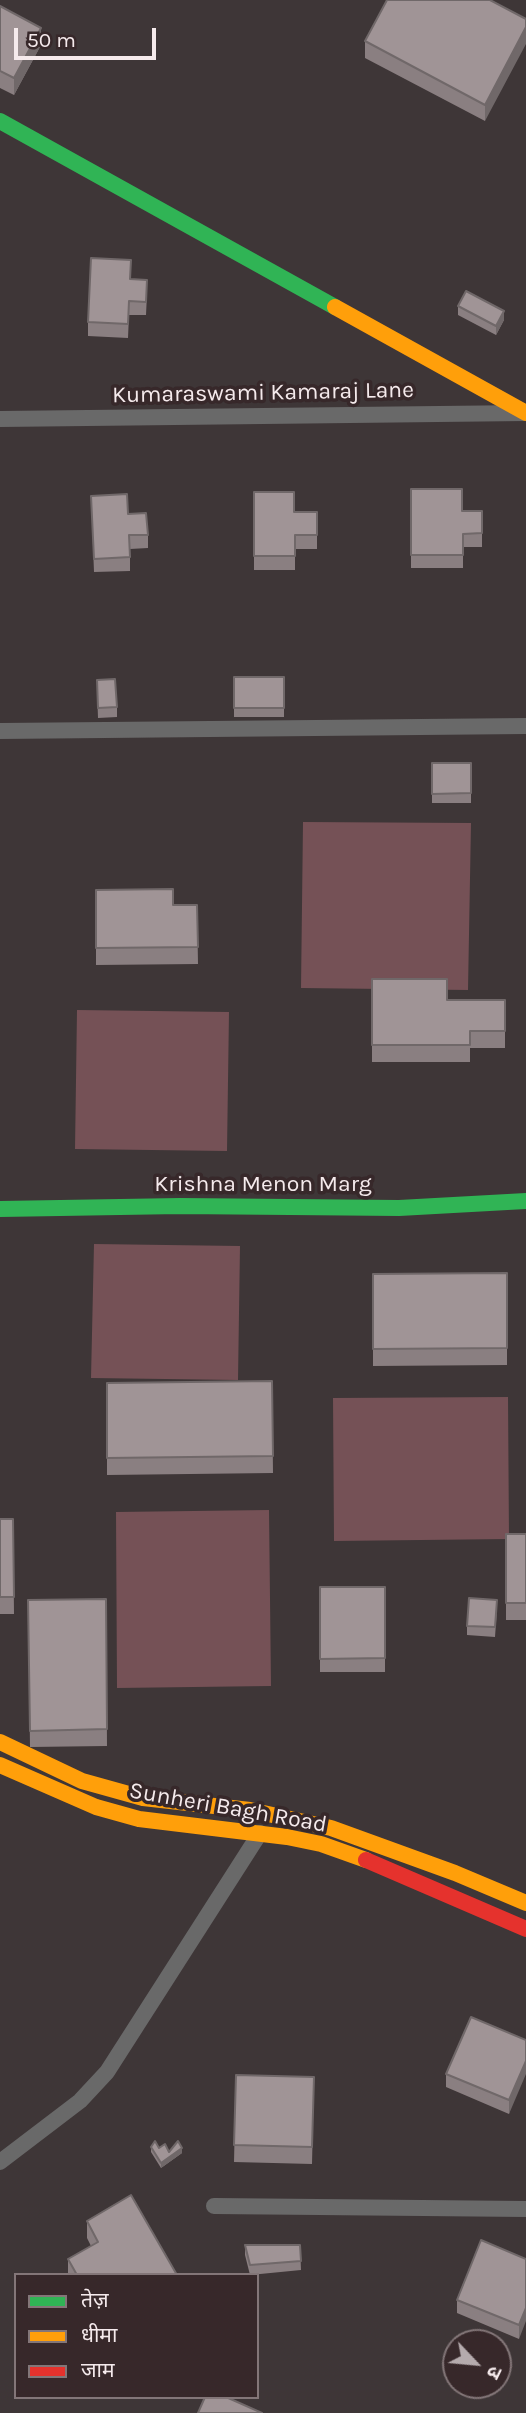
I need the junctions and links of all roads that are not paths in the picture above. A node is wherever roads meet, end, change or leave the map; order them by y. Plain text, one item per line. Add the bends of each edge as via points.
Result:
1 (0, 121) edge
2 (526, 413) edge
3 (0, 419) edge
4 (526, 726) edge
5 (0, 731) edge
6 (526, 1201) edge
7 (0, 1209) edge
8 (0, 1742) edge
9 (0, 1765) edge
10 (260, 1833) junction
11 (526, 1903) edge
12 (526, 1929) edge
13 (0, 2162) edge
14 (214, 2206) dead end
15 (526, 2209) edge

1 - 2 street
2 - 3 street, Kumaraswami Kamaraj Lane
4 - 5 street
6 - 7 street, Krishna Menon Marg via 399,1208
8 - 11 street via 82,1781 143,1798 250,1810 331,1828
9 - 10 street, Sunheri Bagh Road via 96,1807 139,1819
10 - 12 street, Sunheri Bagh Road via 321,1844 367,1860
10 - 13 street via 107,2072 80,2101
14 - 15 street

